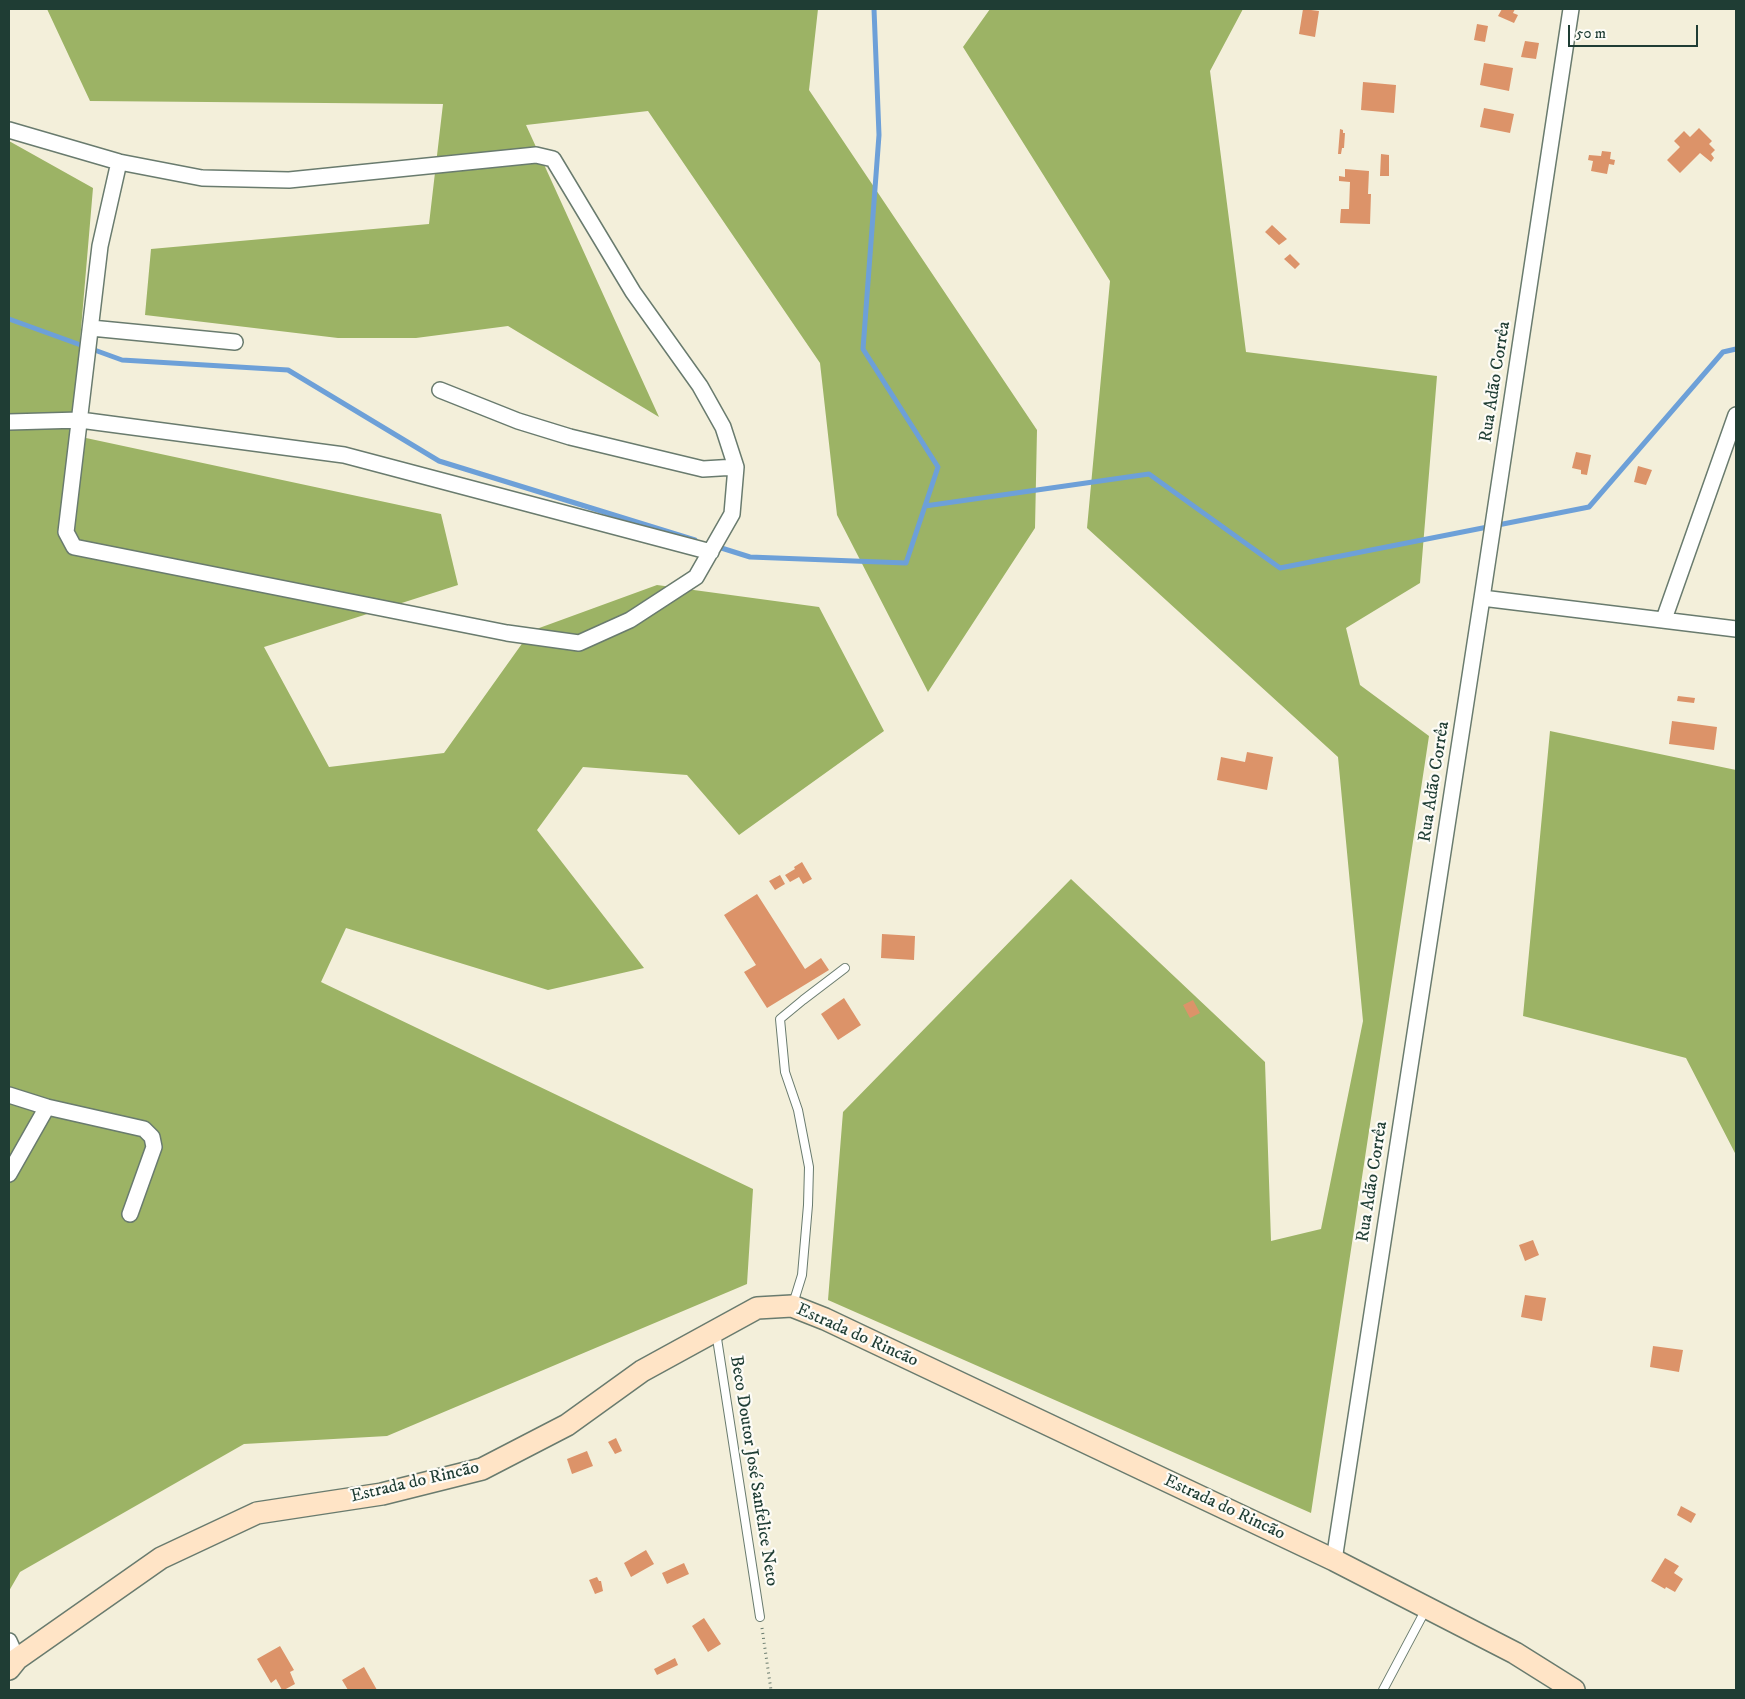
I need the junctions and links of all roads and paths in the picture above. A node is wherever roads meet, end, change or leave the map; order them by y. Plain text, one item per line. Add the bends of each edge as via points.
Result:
1 (1570, 9) edge
2 (9, 130) edge
3 (119, 162) junction
4 (91, 328) junction
5 (235, 342) dead end
6 (440, 390) dead end
7 (1736, 415) edge
8 (80, 420) junction
9 (9, 422) edge
10 (736, 467) junction
11 (711, 552) junction
12 (1482, 598) junction
13 (1664, 620) junction
14 (1736, 629) edge
15 (845, 968) dead end
16 (9, 1095) edge
17 (47, 1107) junction
18 (9, 1174) edge
19 (130, 1214) dead end
20 (792, 1306) junction
21 (716, 1330) junction
22 (1334, 1560) junction
23 (1426, 1608) junction
24 (760, 1617) joint
25 (11, 1656) edge
26 (771, 1690) edge
27 (1383, 1690) edge
28 (1574, 1690) edge

1 - 12 street, Rua Adão Corrêa
2 - 3 street
3 - 4 street via 100,246
3 - 10 street via 202,178 289,180 536,155 553,159 633,292 700,386 723,426
4 - 5 street
4 - 8 street
6 - 10 street via 518,421 570,437 703,470
7 - 13 street
8 - 9 street
8 - 11 street via 344,455
8 - 11 street via 66,532 74,547 507,633 579,642 630,620 696,577
10 - 11 street via 732,514
12 - 13 street
12 - 22 street, Rua Adão Corrêa
13 - 14 street
15 - 20 lane via 780,1019 784,1072 798,1110 808,1167 802,1275
16 - 17 street
17 - 18 street
17 - 19 street via 144,1129 152,1138 154,1147
20 - 21 street, Estrada do Rincão via 757,1308
20 - 22 street, Estrada do Rincão
21 - 24 lane, Beco Doutor José Sanfelice Neto
21 - 25 street, Estrada do Rincão via 642,1371 567,1425 482,1469 382,1494 257,1513 162,1558
22 - 23 street, Estrada do Rincão
23 - 27 lane
23 - 28 street, Estrada do Rincão via 1515,1653
24 - 26 path

